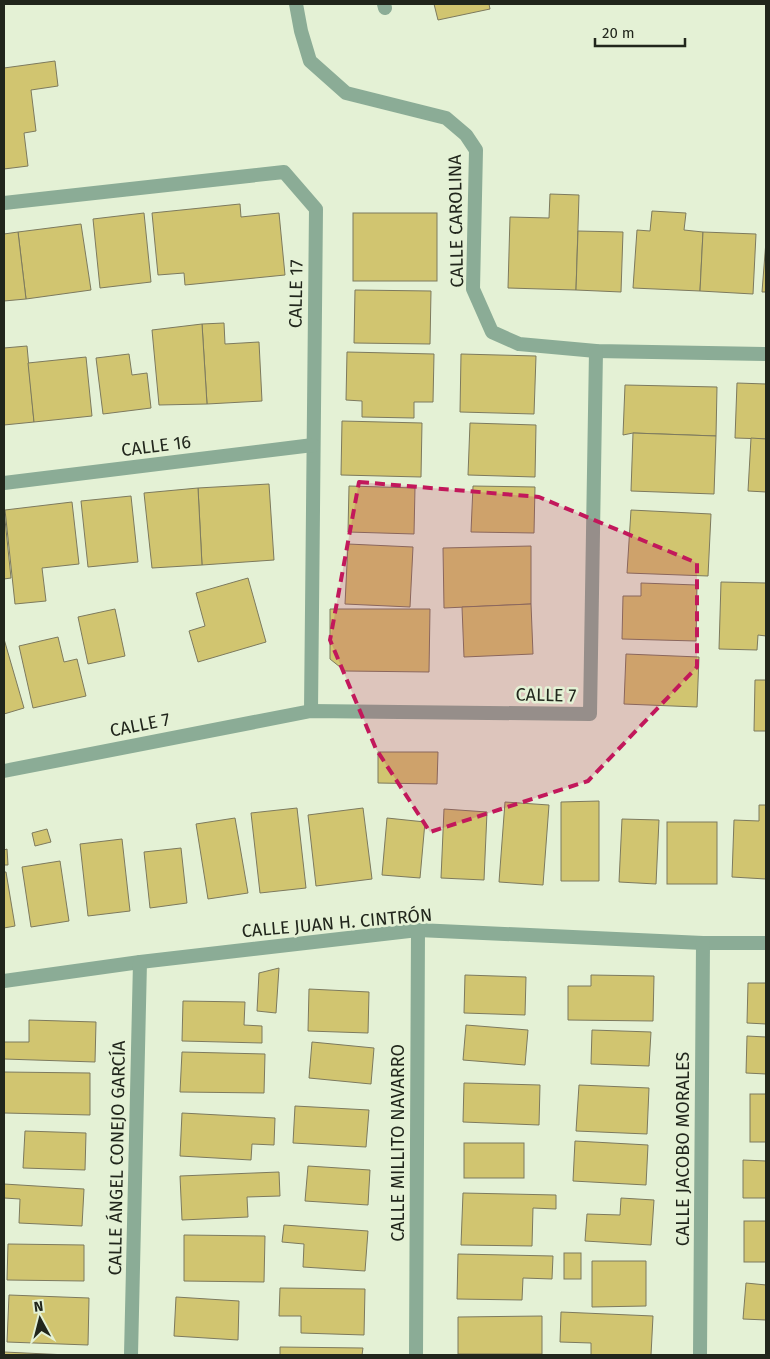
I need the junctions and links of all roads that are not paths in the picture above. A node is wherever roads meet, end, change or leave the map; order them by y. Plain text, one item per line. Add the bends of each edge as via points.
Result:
1 (296, 4) edge
2 (4, 203) edge
3 (596, 351) junction
4 (766, 354) edge
5 (313, 445) junction
6 (4, 483) edge
7 (311, 711) junction
8 (4, 771) edge
9 (418, 930) junction
10 (703, 943) junction
11 (766, 943) edge
12 (140, 962) junction
13 (4, 981) edge
14 (131, 1355) edge
15 (416, 1355) edge
16 (700, 1355) edge

1 - 3 street, CALLE CAROLINA via 300,31 310,61 346,93 446,118 466,135 476,150 473,289 492,332 519,344
2 - 5 street, CALLE 17 via 284,172 316,209
3 - 4 street
3 - 7 street, CALLE 7 via 590,714
5 - 6 street, CALLE 16
5 - 7 street, CALLE 17
7 - 8 street, CALLE 7
9 - 10 street, CALLE JUAN H. CINTRÓN
9 - 12 street, CALLE JUAN H. CINTRÓN
9 - 15 street, CALLE MILLITO NAVARRO
10 - 11 street, CALLE JUAN H. CINTRÓN
10 - 16 street, CALLE JACOBO MORALES
12 - 13 street, CALLE JUAN H. CINTRÓN
12 - 14 street, CALLE ÁNGEL CONEJO GARCÍA

